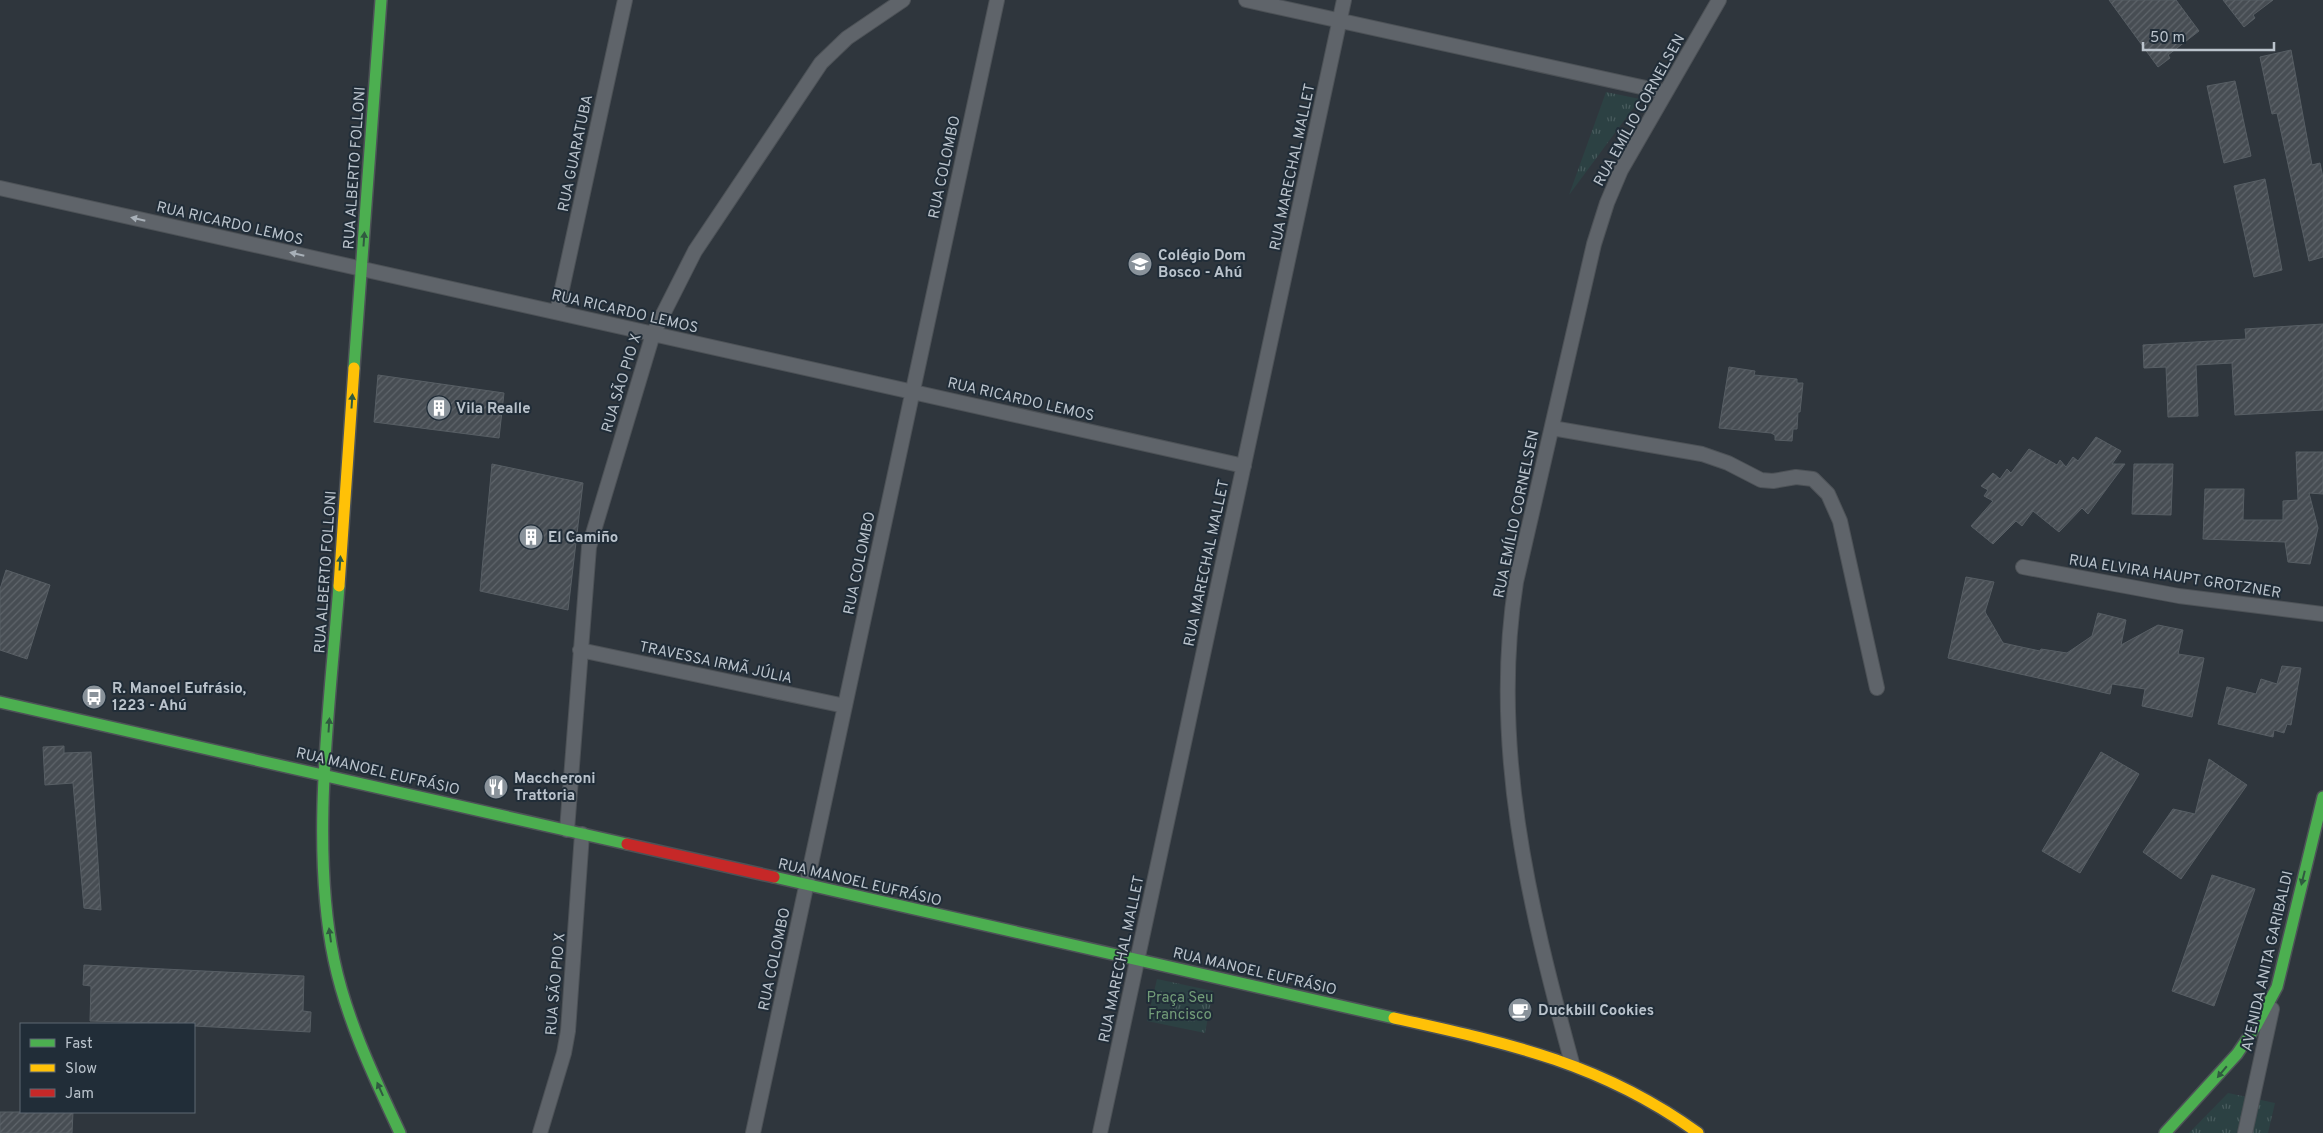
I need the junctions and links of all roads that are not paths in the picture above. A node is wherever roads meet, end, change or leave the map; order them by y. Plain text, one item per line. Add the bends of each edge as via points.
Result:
1 (381, 0) edge
2 (625, 0) edge
3 (903, 0) edge
4 (997, 0) edge
5 (1246, 0) edge
6 (1344, 0) edge
7 (1719, 0) edge
8 (1340, 21) junction
9 (1664, 92) junction
10 (0, 188) edge
11 (362, 269) junction
12 (557, 312) junction
13 (653, 334) junction
14 (912, 392) junction
15 (1552, 428) junction
16 (1244, 466) junction
17 (2023, 567) dead end
18 (2323, 614) edge
19 (580, 650) junction
20 (1878, 688) dead end
21 (0, 702) edge
22 (845, 706) junction
23 (325, 774) junction
24 (2323, 797) edge
25 (567, 830) junction
26 (582, 834) junction
27 (2319, 834) edge
28 (806, 885) junction
29 (1137, 960) junction
30 (2277, 987) junction
31 (1572, 1063) junction
32 (400, 1133) edge
33 (540, 1133) edge
34 (753, 1133) edge
35 (1100, 1133) edge
36 (1698, 1133) edge
37 (2164, 1133) edge
38 (2245, 1133) edge

11 -> 1 street, RUA ALBERTO FOLLONI
2 - 12 street, RUA GUARATUBA
3 - 13 street, RUA SÃO PIO X via 847,38 821,63 694,251
4 - 14 street, RUA COLOMBO
5 - 8 street
6 - 8 street, RUA MARECHAL MALLET
7 - 9 street, RUA EMÍLIO CORNELSEN
8 - 9 street
8 - 16 street, RUA MARECHAL MALLET
9 - 15 street, RUA EMÍLIO CORNELSEN via 1621,170 1607,203 1594,244
11 -> 10 street, RUA RICARDO LEMOS
11 - 12 street, RUA RICARDO LEMOS
23 -> 11 street, RUA ALBERTO FOLLONI
12 - 13 street, RUA RICARDO LEMOS
13 - 14 street, RUA RICARDO LEMOS
13 - 19 street, RUA SÃO PIO X via 593,529 586,565
14 - 16 street, RUA RICARDO LEMOS
14 - 22 street, RUA COLOMBO
15 - 20 street via 1702,454 1761,480 1813,479 1828,494 1840,521
15 - 31 street, RUA EMÍLIO CORNELSEN via 1516,582 1506,666 1514,798 1526,875 1540,946
16 - 29 street, RUA MARECHAL MALLET
17 - 18 street, RUA ELVIRA HAUPT GROTZNER via 2179,596
19 - 22 street, TRAVESSA IRMÃ JÚLIA
19 - 25 street, RUA SÃO PIO X
21 - 23 street, RUA MANOEL EUFRÁSIO
22 - 28 street, RUA COLOMBO
23 - 25 street, RUA MANOEL EUFRÁSIO
32 -> 23 street, RUA ALBERTO FOLLONI via 353,1028 330,938 323,842
24 - 27 street, AVENIDA ANITA GARIBALDI
25 - 26 street, RUA MANOEL EUFRÁSIO
26 - 28 street, RUA MANOEL EUFRÁSIO
26 - 33 street, RUA SÃO PIO X via 568,1031
27 -> 30 street, AVENIDA ANITA GARIBALDI
28 - 29 street, RUA MANOEL EUFRÁSIO
28 - 34 street, RUA COLOMBO
29 - 31 street, RUA MANOEL EUFRÁSIO via 1510,1044
29 - 35 street, RUA MARECHAL MALLET
30 -> 37 street via 2237,1054
30 - 38 street, AVENIDA ANITA GARIBALDI
31 - 36 street, RUA MANOEL EUFRÁSIO via 1648,1098

